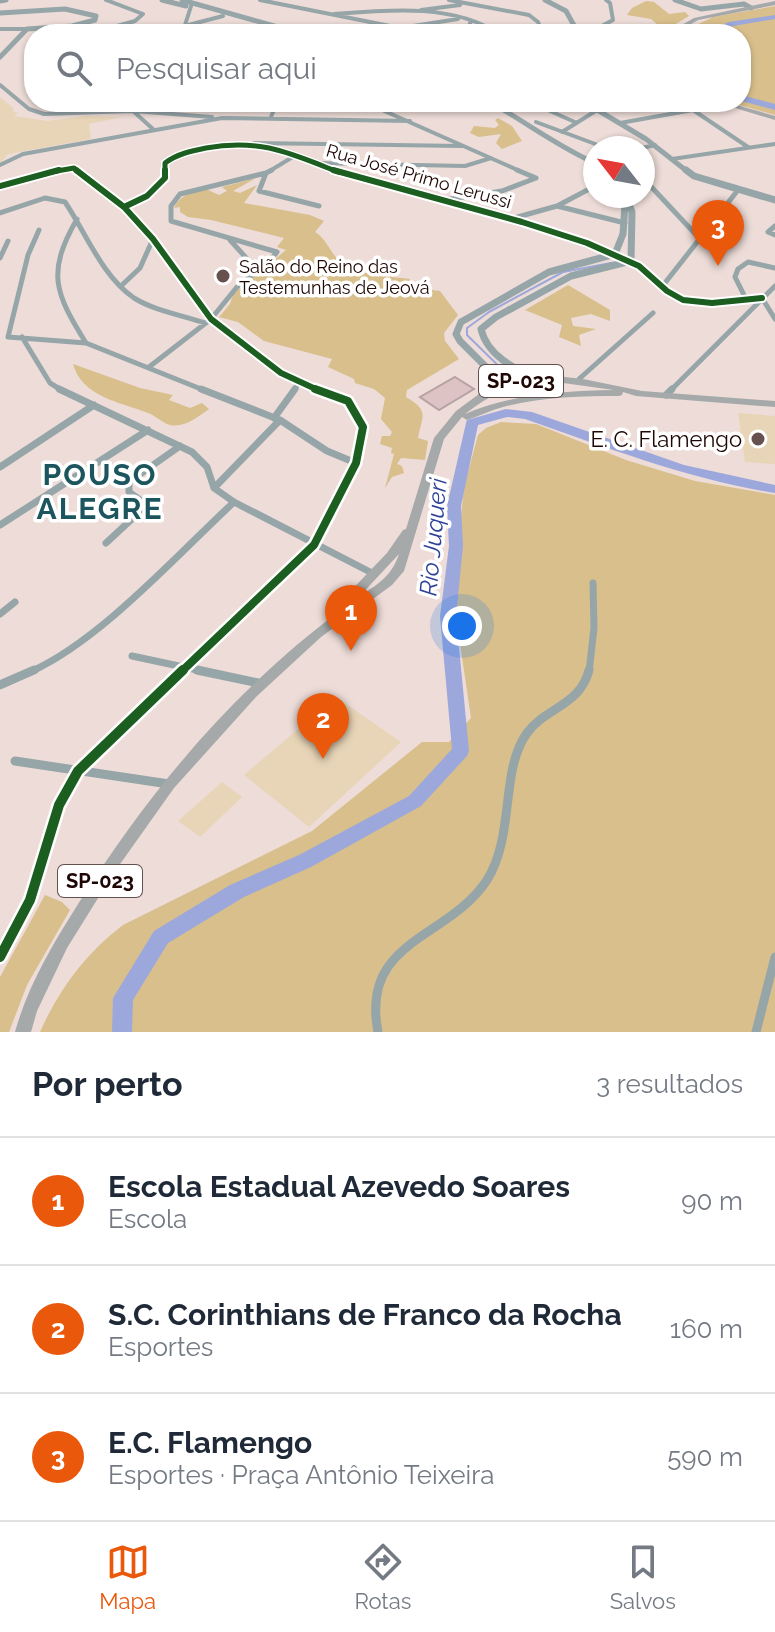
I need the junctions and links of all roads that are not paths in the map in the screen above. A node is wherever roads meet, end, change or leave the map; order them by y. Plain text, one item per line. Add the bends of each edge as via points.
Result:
1 (106, 0) edge
2 (162, 0) edge
3 (260, 0) edge
4 (449, 0) edge
5 (545, 0) edge
6 (675, 0) edge
7 (178, 1) edge
8 (609, 1) edge
9 (775, 3) edge
10 (470, 4) junction
11 (749, 4) edge
12 (192, 5) junction
13 (410, 11) junction
14 (0, 13) edge
15 (326, 15) junction
16 (223, 16) junction
17 (457, 20) junction
18 (470, 23) joint
19 (80, 24) edge
20 (124, 24) edge
21 (185, 24) edge
22 (192, 24) edge
23 (250, 24) edge
24 (265, 24) edge
25 (377, 24) edge
26 (428, 24) edge
27 (477, 24) edge
28 (538, 24) edge
29 (574, 24) edge
30 (608, 24) edge
31 (687, 24) edge
32 (0, 29) edge
33 (24, 29) edge
34 (24, 31) edge
35 (4, 46) edge
36 (0, 57) edge
37 (0, 85) edge
38 (24, 105) edge
39 (751, 111) edge
40 (38, 112) edge
41 (103, 112) edge
42 (134, 112) edge
43 (152, 112) edge
44 (273, 112) edge
45 (388, 112) edge
46 (512, 112) edge
47 (516, 112) edge
48 (552, 112) edge
49 (595, 112) edge
50 (601, 112) edge
51 (682, 112) edge
52 (696, 112) edge
53 (172, 113) joint
54 (271, 117) junction
55 (222, 118) junction
56 (775, 118) edge
57 (410, 121) junction
58 (533, 122) junction
59 (577, 123) junction
60 (620, 123) junction
61 (154, 130) junction
62 (562, 132) junction
63 (641, 136) edge
64 (583, 140) edge
65 (254, 143) junction
66 (775, 144) edge
67 (655, 145) edge
68 (462, 146) junction
69 (748, 147) junction
70 (296, 155) junction
71 (583, 157) edge
72 (491, 158) junction
73 (672, 159) junction
74 (315, 163) junction
75 (0, 165) edge
76 (266, 173) junction
77 (0, 186) edge
78 (738, 190) junction
79 (655, 191) edge
80 (583, 192) edge
81 (444, 200) junction
82 (775, 200) edge
83 (319, 206) dead end
84 (557, 206) junction
85 (124, 207) junction
86 (627, 208) edge
87 (630, 208) edge
88 (0, 213) edge
89 (514, 218) junction
90 (77, 219) junction
91 (625, 223) junction
92 (775, 226) edge
93 (39, 230) dead end
94 (775, 235) edge
95 (229, 238) junction
96 (153, 239) junction
97 (700, 239) junction
98 (8, 241) dead end
99 (615, 254) junction
100 (0, 258) edge
101 (631, 261) junction
102 (775, 268) edge
103 (258, 271) junction
104 (121, 286) junction
105 (775, 286) edge
106 (661, 288) junction
107 (762, 298) junction
108 (746, 299) junction
109 (653, 313) dead end
110 (775, 319) edge
111 (208, 321) junction
112 (8, 337) junction
113 (22, 337) junction
114 (0, 342) edge
115 (86, 343) junction
116 (149, 367) junction
117 (537, 378) junction
118 (579, 379) junction
119 (299, 383) junction
120 (505, 386) junction
121 (640, 393) junction
122 (569, 395) junction
123 (666, 395) junction
124 (525, 402) junction
125 (775, 404) edge
126 (94, 405) junction
127 (277, 419) junction
128 (148, 430) junction
129 (180, 446) junction
130 (433, 456) junction
131 (356, 463) junction
132 (0, 467) edge
133 (214, 488) junction
134 (234, 502) junction
135 (415, 517) junction
136 (0, 525) edge
137 (106, 543) dead end
138 (314, 545) junction
139 (374, 574) junction
140 (593, 583) dead end
141 (15, 602) dead end
142 (356, 603) junction
143 (0, 614) edge
144 (317, 634) junction
145 (132, 656) dead end
146 (190, 667) junction
147 (0, 685) edge
148 (262, 686) junction
149 (15, 761) dead end
150 (78, 771) junction
151 (169, 784) junction
152 (0, 957) edge
153 (775, 957) edge
154 (23, 1032) edge
155 (378, 1032) edge
156 (756, 1032) edge

1 - 20 street via 143,14
2 - 7 street
3 - 15 street
4 - 10 street
5 - 29 street via 566,11
6 - 11 street via 701,9
7 - 12 street
8 - 30 street via 612,22
9 - 11 main road
10 - 13 street
10 - 28 street via 529,15
11 - 31 main road
12 - 16 street
12 - 21 street
12 - 24 street
13 - 15 street
13 - 17 street
14 - 19 street via 75,9 96,16
15 - 25 street
16 - 22 street
16 - 23 street
17 - 18 street
17 - 26 street
18 - 27 street
32 - 33 street
34 - 35 street
35 - 36 street
37 - 38 street
39 - 56 main road
40 - 41 street
42 - 61 street
43 - 53 street
44 - 54 street
45 - 57 street
46 - 58 street
47 - 58 street
48 - 59 street
49 - 59 street
50 - 60 street
51 - 60 street
52 - 69 street
53 - 55 street
54 - 55 street
54 - 57 street
55 - 61 street
57 - 68 street
58 - 62 street
58 - 71 street via 557,146
59 - 62 street
60 - 63 street
61 - 75 street via 23,154
62 - 64 street
65 - 68 street
65 - 70 street, Rua José Primo Lerussi
65 - 85 street, Rua José Primo Lerussi via 174,155 153,191
66 - 69 street
67 - 73 street
68 - 72 street
69 - 73 street
70 - 74 street, Rua José Primo Lerussi
70 - 76 street
72 - 74 street via 465,166
72 - 81 street via 536,178 502,191
73 - 78 street via 694,176
74 - 81 street, Rua José Primo Lerussi
76 - 83 street via 261,193
76 - 95 street via 176,196 169,219 175,224
77 - 85 street via 69,168
78 - 82 street
78 - 97 street
79 - 97 street
80 - 84 street
81 - 89 street, Rua José Primo Lerussi
84 - 89 street
84 - 91 street
85 - 96 street
86 - 91 street
87 - 101 street
88 - 90 street via 45,198 65,202
89 - 99 street, Rua José Primo Lerussi
90 - 104 street
90 - 115 street via 53,279
91 - 99 street
92 - 94 street via 768,232
93 - 112 street
95 - 103 street
95 - 103 street via 274,249 276,255
96 - 104 street via 140,268
96 - 111 street
97 - 106 street
98 - 100 street
99 - 101 street, Rua José Primo Lerussi
99 - 120 street via 549,272 461,322 456,334 460,341
101 - 106 street, Rua José Primo Lerussi
101 - 117 street via 571,276 481,329 484,341 514,368
102 - 108 street via 748,262 738,269 735,277
103 - 111 street
104 - 111 street via 143,302
105 - 107 street
106 - 108 street, Rua José Primo Lerussi via 698,302
107 - 108 street, Rua José Primo Lerussi
107 - 110 street
107 - 123 street
109 - 118 street
111 - 116 street
111 - 119 street
112 - 113 street
112 - 114 street
113 - 115 street
113 - 126 street via 50,383
115 - 116 street
116 - 127 street
117 - 118 main road, SP-023
117 - 120 main road, SP-023
118 - 121 main road, SP-023
118 - 122 main road, SP-023 via 578,390
119 - 127 street
119 - 131 street via 341,397 358,415 363,438
120 - 124 main road, SP-023
120 - 130 main road, SP-023 via 454,419
121 - 122 main road, SP-023
121 - 123 main road, SP-023
122 - 124 main road, SP-023
123 - 125 main road, SP-023
124 - 130 main road, SP-023 via 467,417
126 - 128 street
126 - 132 street
127 - 131 street
127 - 133 street
128 - 129 street
128 - 136 street
129 - 133 street via 203,460
129 - 137 street via 129,482 129,492 147,505
130 - 135 main road, SP-023
131 - 138 street
133 - 134 street
134 - 138 street
134 - 147 street via 91,634 48,664
135 - 139 main road, SP-023
135 - 142 main road, SP-023 via 400,568
138 - 139 street
138 - 146 street
139 - 142 main road
139 - 144 main road, SP-023
140 - 155 street via 593,651 583,690 525,735 500,850 488,880 391,962 376,985 371,1007
141 - 143 street
142 - 144 main road, SP-023
144 - 148 main road, SP-023
145 - 146 street
146 - 148 street
146 - 150 street
148 - 151 main road, SP-023
149 - 150 street
150 - 151 street
150 - 152 street via 59,805 30,900
151 - 154 main road, SP-023 via 62,943
153 - 156 street

